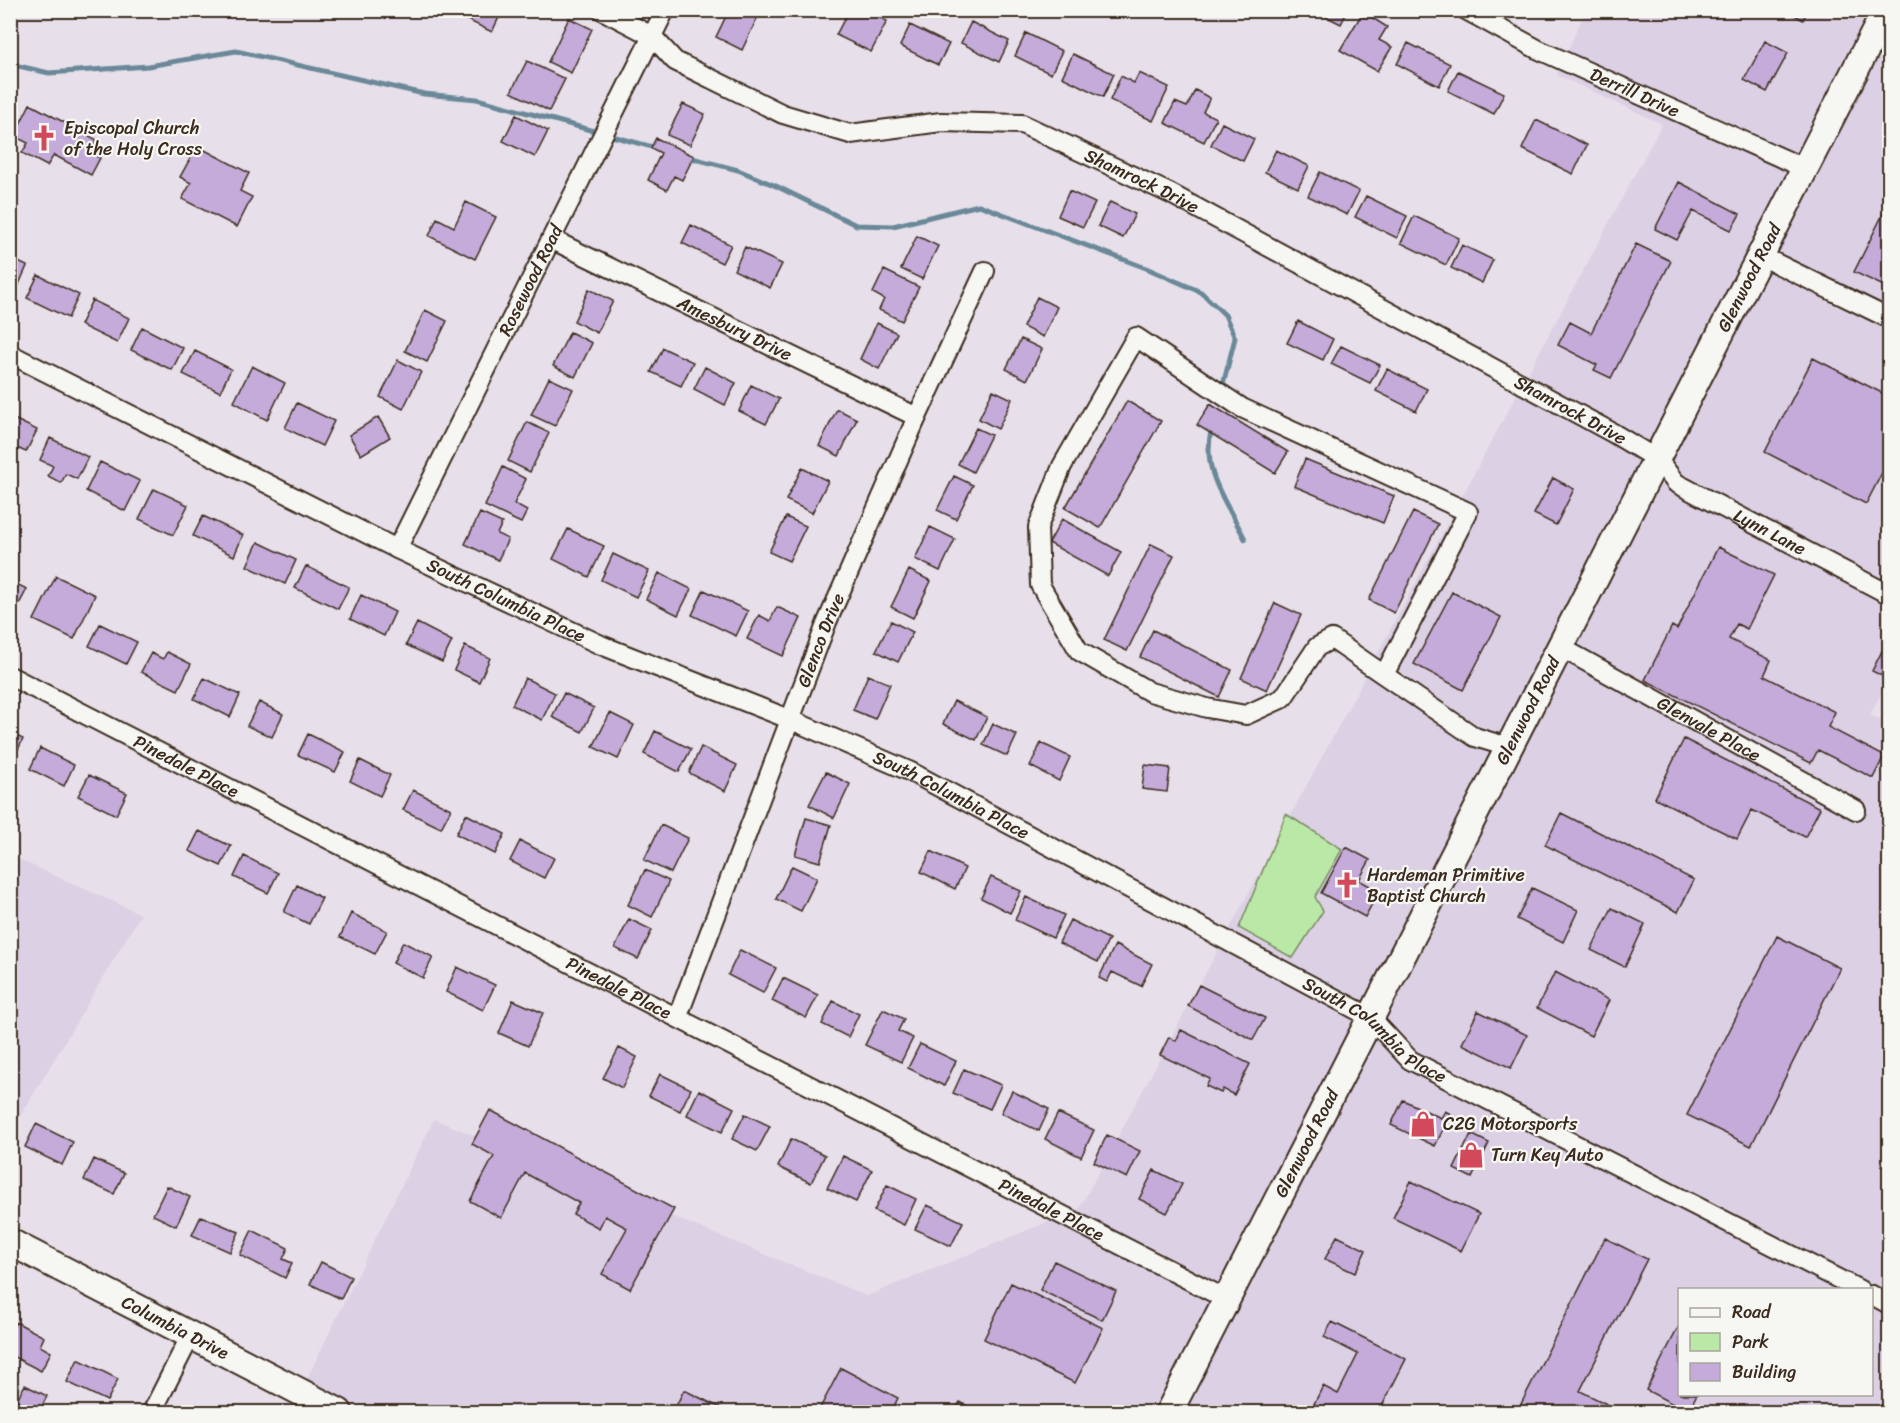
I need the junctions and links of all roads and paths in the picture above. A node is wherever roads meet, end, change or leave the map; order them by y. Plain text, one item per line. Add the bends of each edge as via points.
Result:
1 (602, 10) edge
2 (665, 10) edge
3 (1466, 10) edge
4 (1887, 10) edge
5 (652, 36) junction
6 (1804, 168) junction
7 (553, 240) junction
8 (1759, 255) junction
9 (985, 272) dead end
10 (1890, 319) edge
11 (10, 354) edge
12 (917, 417) junction
13 (1658, 460) junction
14 (397, 549) junction
15 (1890, 595) edge
16 (1560, 647) junction
17 (1384, 675) junction
18 (10, 676) edge
19 (789, 719) junction
20 (1508, 747) junction
21 (1856, 810) dead end
22 (678, 1016) junction
23 (1370, 1017) junction
24 (10, 1242) edge
25 (1856, 1288) edge
26 (1873, 1296) edge
27 (1228, 1300) junction
28 (1890, 1305) edge
29 (190, 1337) junction
30 (152, 1413) edge
31 (339, 1413) edge
32 (1169, 1413) edge

1 - 5 street, Shamrock Drive
2 - 5 street, Rosewood Road
3 - 6 street, Derrill Drive via 1537,49
4 - 6 main road, Glenwood Road
5 - 7 street, Rosewood Road
5 - 13 street, Shamrock Drive via 675,61 783,114 849,134 941,122 1023,124 1171,194
6 - 8 main road, Glenwood Road
7 - 12 street, Amesbury Drive
7 - 14 street, Rosewood Road
8 - 10 street
8 - 13 main road, Glenwood Road
9 - 12 street, Glenco Drive
11 - 14 street, South Columbia Place
12 - 19 street, Glenco Drive
13 - 15 street, Lynn Lane via 1676,483
13 - 16 main road, Glenwood Road
14 - 19 street, South Columbia Place via 601,645
16 - 20 main road, Glenwood Road
16 - 21 street, Glenvale Place
17 - 17 street via 1468,512 1242,408 1136,337 1062,466 1038,527 1040,585 1079,651 1150,692 1246,715 1283,698 1317,647 1332,639
17 - 20 street via 1475,737
18 - 22 street, Pinedale Place
19 - 22 street, Glenco Drive
19 - 23 street, South Columbia Place via 909,771
20 - 23 main road, Glenwood Road
22 - 27 street, Pinedale Place
23 - 25 street, South Columbia Place via 1410,1060
23 - 27 main road, Glenwood Road
24 - 29 main road, Columbia Drive
26 - 28 street
27 - 32 main road, Glenwood Road
29 - 30 street
29 - 31 main road, Columbia Drive

